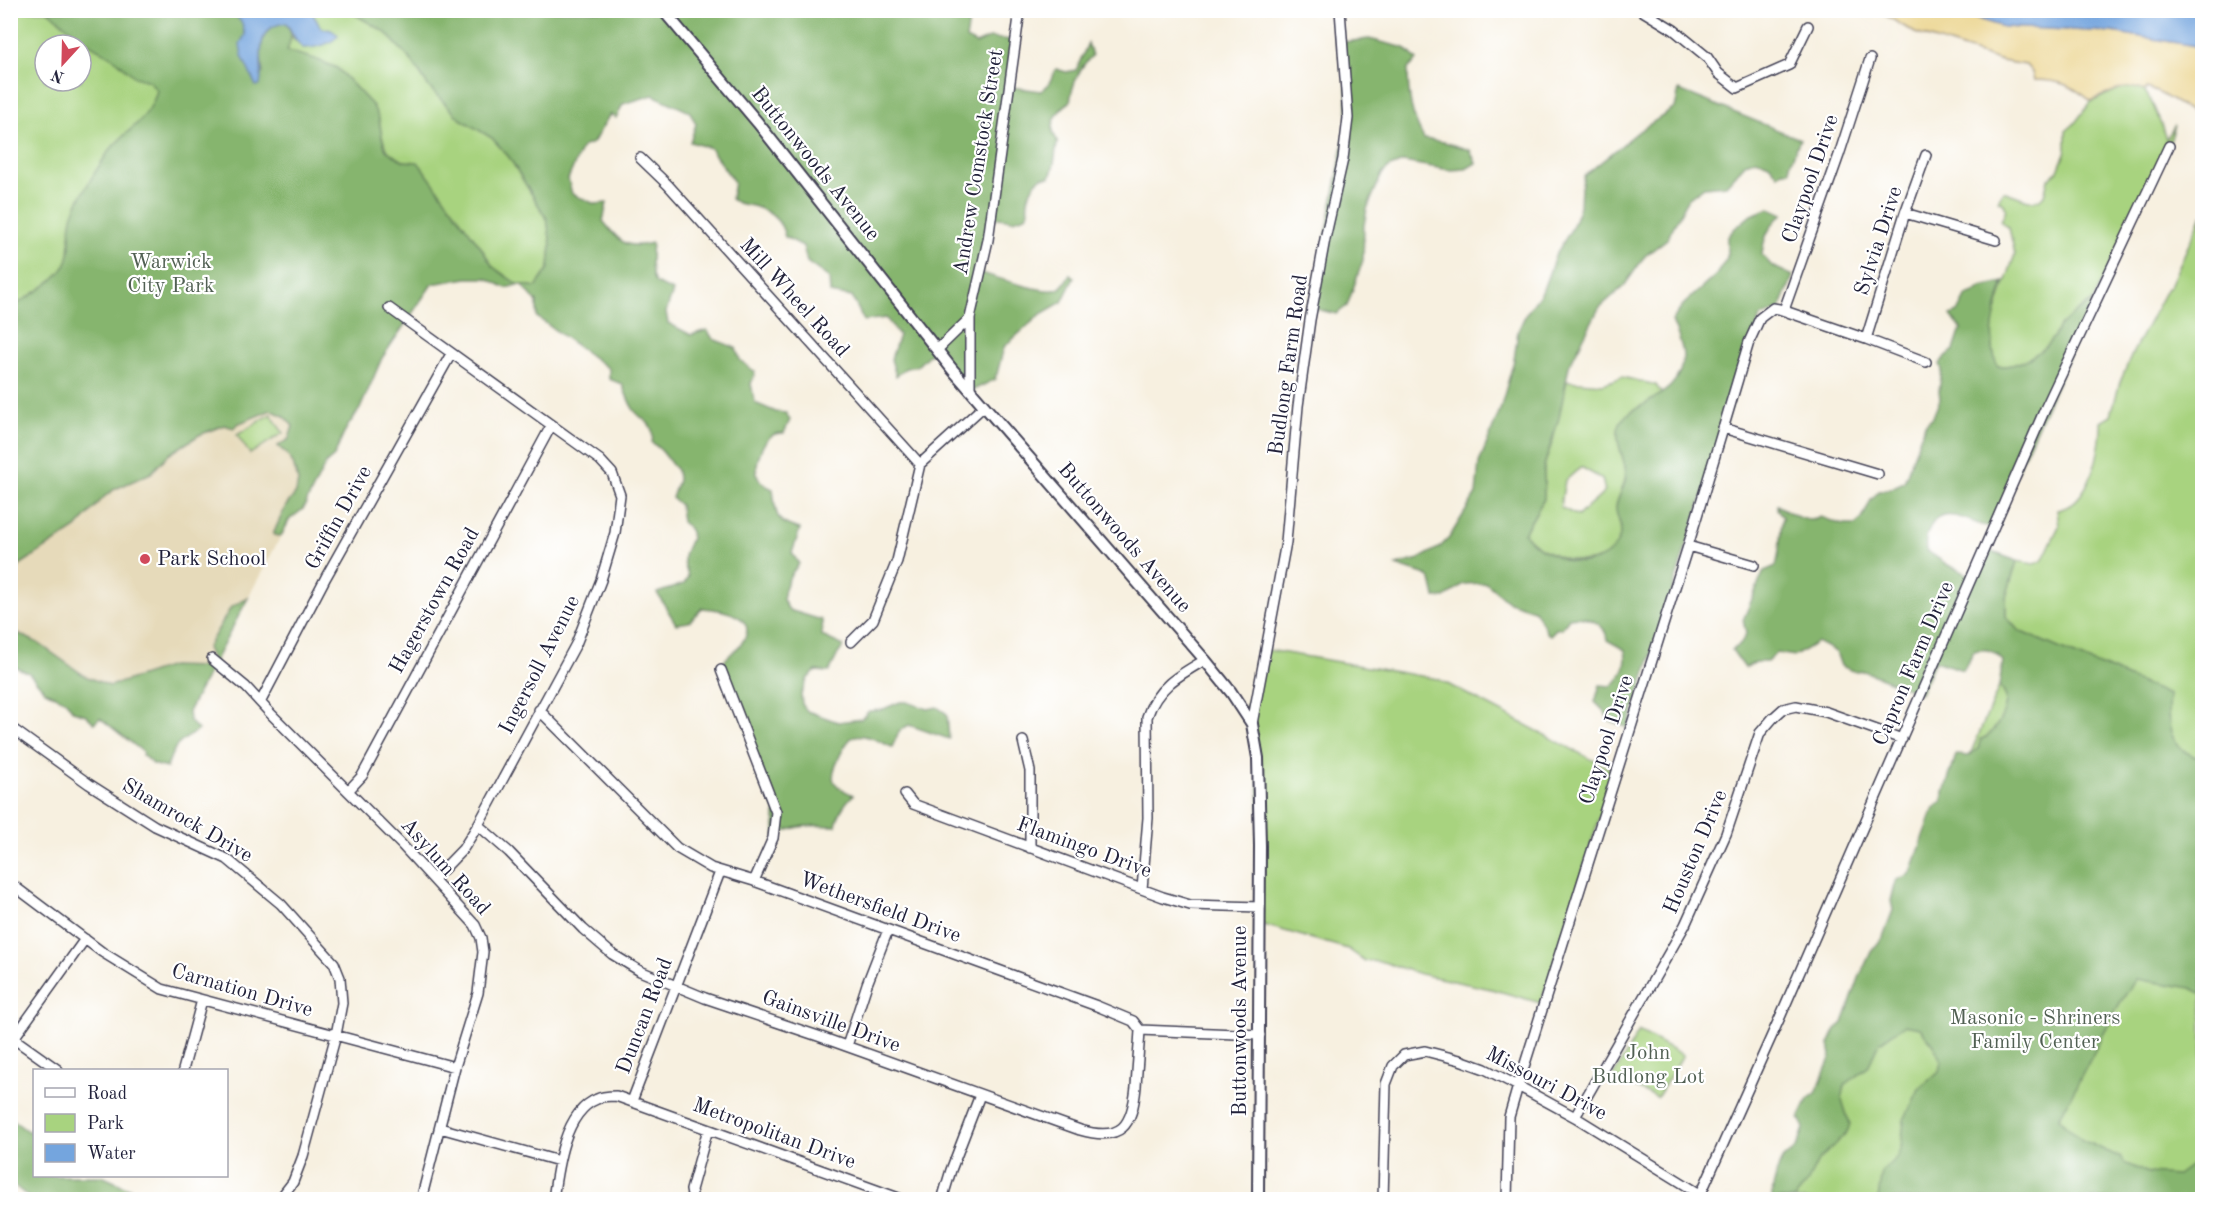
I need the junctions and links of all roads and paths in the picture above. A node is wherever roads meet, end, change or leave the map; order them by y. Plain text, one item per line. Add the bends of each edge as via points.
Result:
1 (663, 10) edge
2 (1020, 10) edge
3 (1340, 10) edge
4 (1641, 10) edge
5 (1808, 26) dead end
6 (1870, 59) dead end
7 (2169, 146) dead end
8 (1926, 155) dead end
9 (640, 158) dead end
10 (1905, 213) junction
11 (1996, 240) dead end
12 (389, 308) dead end
13 (1781, 309) junction
14 (970, 318) junction
15 (1866, 339) junction
16 (937, 350) junction
17 (451, 354) junction
18 (1926, 362) dead end
19 (970, 390) junction
20 (984, 406) junction
21 (551, 426) junction
22 (1723, 428) junction
23 (920, 464) junction
24 (1878, 474) dead end
25 (1688, 546) junction
26 (1754, 565) dead end
27 (851, 642) dead end
28 (212, 659) dead end
29 (1205, 660) junction
30 (721, 670) dead end
31 (261, 701) junction
32 (539, 710) junction
33 (1252, 724) junction
34 (10, 727) edge
35 (1902, 739) junction
36 (1023, 741) dead end
37 (348, 791) junction
38 (905, 794) dead end
39 (478, 825) junction
40 (1030, 848) junction
41 (720, 872) junction
42 (434, 879) junction
43 (754, 881) junction
44 (10, 883) edge
45 (1142, 889) junction
46 (1260, 908) junction
47 (888, 930) junction
48 (85, 939) junction
49 (676, 987) junction
50 (202, 1000) junction
51 (1140, 1030) junction
52 (336, 1035) junction
53 (1260, 1035) junction
54 (12, 1037) edge
55 (847, 1046) junction
56 (455, 1067) junction
57 (55, 1069) edge
58 (184, 1069) edge
59 (1518, 1086) junction
60 (980, 1095) junction
61 (632, 1101) junction
62 (1575, 1117) junction
63 (440, 1128) junction
64 (708, 1129) junction
65 (559, 1161) junction
66 (1699, 1197) edge
67 (279, 1200) edge
68 (422, 1200) edge
69 (553, 1200) edge
70 (693, 1200) edge
71 (904, 1200) edge
72 (942, 1200) edge
73 (1258, 1200) edge
74 (1383, 1200) edge
75 (1507, 1200) edge

1 - 16 street, Buttonwoods Avenue
2 - 14 street, Andrew Comstock Street via 988,240
3 - 33 street, Budlong Farm Road via 1348,118 1343,159 1310,320 1286,542
4 - 5 street via 1674,30 1737,88 1788,65
6 - 13 street, Claypool Drive
7 - 35 street, Capron Farm Drive via 2045,409
8 - 10 street, Sylvia Drive
9 - 23 street, Mill Wheel Road
10 - 11 street
10 - 15 street, Sylvia Drive
12 - 17 street, Ingersoll Avenue
13 - 15 street
13 - 22 street, Claypool Drive via 1773,308 1760,318
14 - 16 street
14 - 19 street, Andrew Comstock Street
15 - 18 street
16 - 19 street, Buttonwoods Avenue
17 - 21 street, Ingersoll Avenue
17 - 31 street, Griffin Drive
19 - 20 street, Buttonwoods Avenue
20 - 23 street
20 - 29 street, Buttonwoods Avenue
21 - 32 street, Ingersoll Avenue via 612,473 619,489 620,507 593,603 576,644
21 - 37 street, Hagerstown Road via 362,776
22 - 24 street
22 - 25 street, Claypool Drive
23 - 27 street via 897,561 873,620
25 - 26 street
25 - 59 street, Claypool Drive
28 - 31 street, Asylum Road
29 - 33 street, Buttonwoods Avenue
29 - 45 street via 1171,680 1158,694 1147,717 1148,818
30 - 43 street via 776,812 773,838
31 - 37 street, Asylum Road
32 - 39 street, Ingersoll Avenue
32 - 41 street, Wethersfield Drive via 677,848
33 - 46 street, Buttonwoods Avenue via 1258,758
34 - 52 street, Shamrock Drive via 155,826 227,859 281,904 334,963 342,1003
35 - 62 street, Houston Drive via 1826,712 1796,706 1783,709 1773,718 1760,734 1726,834 1690,915
35 - 66 street, Capron Farm Drive
36 - 40 street via 1030,771
37 - 42 street, Asylum Road
38 - 40 street, Flamingo Drive via 913,804
39 - 42 street, Ingersoll Avenue via 463,849
39 - 49 street, Gainsville Drive via 604,948 629,965
40 - 45 street, Flamingo Drive
41 - 43 street, Wethersfield Drive
41 - 49 street, Duncan Road
42 - 56 street, Asylum Road via 476,925 483,952 478,993
43 - 47 street, Wethersfield Drive
44 - 48 street, Carnation Drive
45 - 46 street, Flamingo Drive via 1190,905
46 - 53 street, Buttonwoods Avenue
47 - 51 street, Wethersfield Drive via 1097,1005 1133,1021
47 - 55 street
48 - 50 street, Carnation Drive via 162,989
48 - 54 street
49 - 55 street, Gainsville Drive
49 - 61 street, Duncan Road
50 - 52 street, Carnation Drive
50 - 58 street
51 - 53 street
51 - 60 street, Gainsville Drive via 1134,1106 1130,1119 1114,1133 1088,1132
52 - 56 street, Carnation Drive
52 - 67 street, Shamrock Drive via 300,1165
53 - 73 street, Buttonwoods Avenue
54 - 57 street
55 - 60 street, Gainsville Drive
56 - 63 street, Asylum Road
59 - 62 street, Missouri Drive
59 - 74 street, Missouri Drive via 1460,1060 1425,1051 1404,1055 1393,1066 1386,1084
59 - 75 street, Claypool Drive via 1509,1117
60 - 72 street
61 - 64 street, Metropolitan Drive
61 - 65 street, Duncan Road via 616,1096 598,1098 586,1105 576,1117
62 - 66 street, Missouri Drive
63 - 65 street
63 - 68 street, Asylum Road
64 - 70 street via 691,1190
64 - 71 street, Metropolitan Drive
65 - 69 street, Duncan Road

